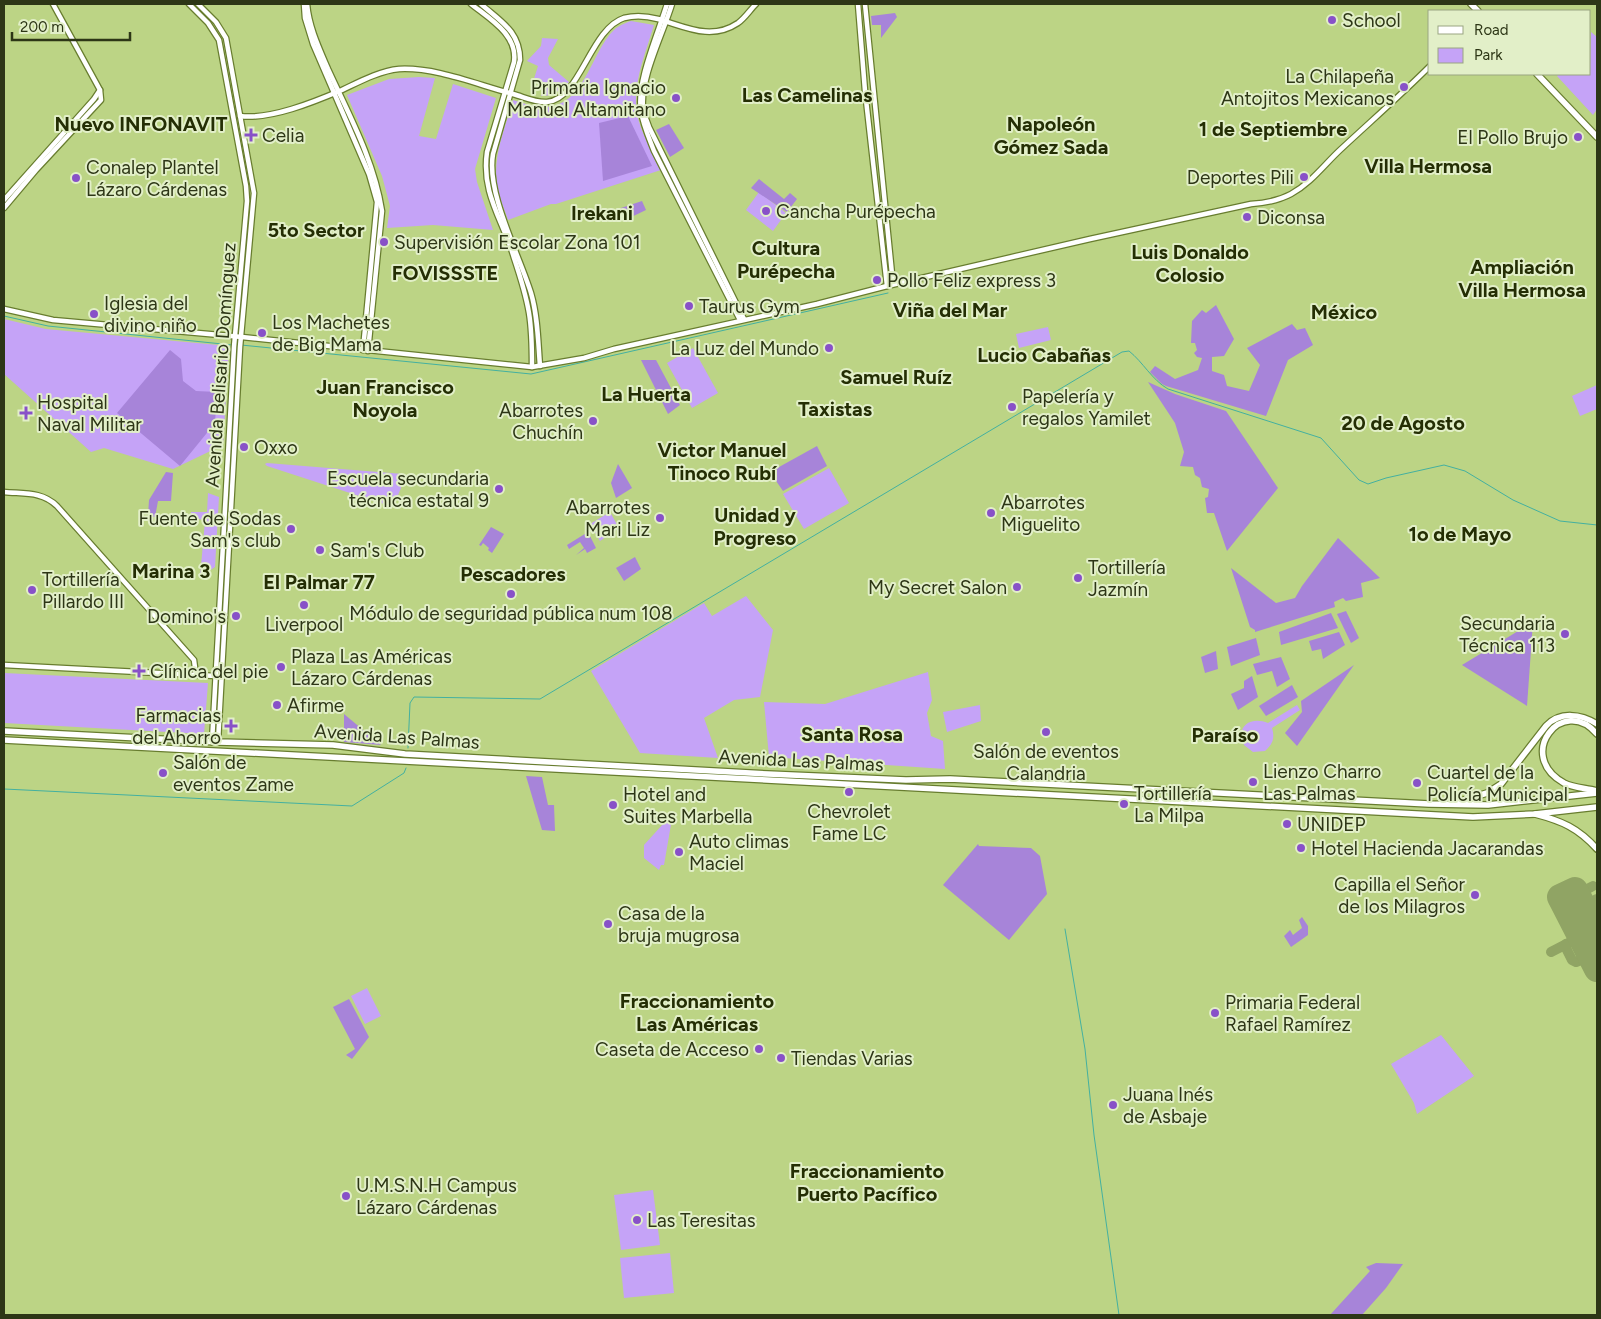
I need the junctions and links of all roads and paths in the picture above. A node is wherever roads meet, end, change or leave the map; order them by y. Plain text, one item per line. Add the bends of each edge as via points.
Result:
1 (53, 4) edge
2 (190, 4) edge
3 (198, 4) edge
4 (305, 4) edge
5 (471, 4) edge
6 (481, 4) edge
7 (666, 4) edge
8 (672, 4) edge
9 (756, 4) edge
10 (858, 4) edge
11 (865, 4) edge
12 (664, 21) junction
13 (1428, 68) edge
14 (1538, 75) edge
15 (336, 92) junction
16 (505, 93) junction
17 (511, 94) junction
18 (241, 116) junction
19 (234, 118) junction
20 (248, 118) junction
21 (242, 123) junction
22 (235, 124) junction
23 (1597, 137) edge
24 (363, 146) junction
25 (660, 148) junction
26 (358, 149) junction
27 (654, 151) junction
28 (6, 200) edge
29 (4, 208) edge
30 (373, 275) junction
31 (893, 284) junction
32 (886, 286) junction
33 (4, 309) edge
34 (535, 310) junction
35 (529, 312) junction
36 (742, 320) junction
37 (241, 339) junction
38 (234, 342) junction
39 (365, 350) junction
40 (233, 354) junction
41 (240, 355) junction
42 (540, 366) junction
43 (532, 367) junction
44 (4, 492) edge
45 (4, 665) edge
46 (196, 675) junction
47 (215, 676) junction
48 (221, 680) junction
49 (213, 720) junction
50 (219, 720) junction
51 (1597, 724) edge
52 (4, 731) edge
53 (1597, 734) edge
54 (4, 740) edge
55 (215, 742) junction
56 (1597, 792) edge
57 (1453, 803) junction
58 (1429, 804) junction
59 (1484, 805) junction
60 (1597, 807) edge
61 (1536, 814) junction
62 (1428, 815) junction
63 (1484, 816) junction
64 (1597, 849) edge

1 - 28 street via 100,90
2 - 19 street, Avenida Belisario Domínguez via 219,40
3 - 18 street, Avenida Belisario Domínguez via 226,38
4 - 15 street via 306,25
5 - 16 street via 506,34 514,47 514,62
6 - 17 street via 510,29 518,42 520,60
7 - 12 street
8 - 12 street
9 - 12 street via 739,22 707,33
10 - 32 street
11 - 31 street
12 - 17 street via 626,17 611,26 595,45 574,82 554,100 547,102
12 - 25 street via 643,101 649,127
12 - 27 street via 640,94 643,122
13 - 31 street via 1312,180 1274,202 1251,204
14 - 23 main road
15 - 16 street via 398,69 431,72
15 - 20 street via 298,106
15 - 24 street
15 - 26 street
16 - 17 street
16 - 35 street via 487,152 486,181 514,256
17 - 34 street via 490,166
18 - 19 street
18 - 20 street
18 - 21 street, Avenida Belisario Domínguez
19 - 22 street, Avenida Belisario Domínguez
20 - 21 street
21 - 22 street
21 - 37 street, Avenida Belisario Domínguez via 254,193
22 - 38 street, Avenida Belisario Domínguez via 247,201
24 - 26 street
24 - 30 street via 379,189 382,211
25 - 27 street
25 - 36 street
26 - 30 street via 374,186 377,202
27 - 36 street
28 - 29 street
30 - 39 street
31 - 32 street
32 - 36 street
33 - 38 street via 53,320
34 - 35 street
34 - 42 street
35 - 43 street
36 - 42 street
37 - 38 street
37 - 39 street
37 - 41 street, Avenida Belisario Domínguez
38 - 40 street, Avenida Belisario Domínguez
39 - 43 street
40 - 41 street
40 - 47 street, Avenida Belisario Domínguez
41 - 48 street, Avenida Belisario Domínguez
42 - 43 street
44 - 46 street via 36,494 57,506 194,660
45 - 46 street
46 - 47 street
47 - 48 street
47 - 49 street, Avenida Belisario Domínguez
48 - 50 street, Avenida Belisario Domínguez
49 - 50 street
49 - 55 street, Avenida Belisario Domínguez
50 - 55 street, Avenida Belisario Domínguez
51 - 57 main road via 1577,716 1554,720 1501,784 1487,793
52 - 55 main road, Avenida Las Palmas
53 - 56 main road via 1579,722 1564,722 1546,735 1542,749 1545,763 1560,780 1576,788
54 - 62 main road, Avenida Las Palmas
55 - 58 main road, Avenida Las Palmas via 333,745 406,754 768,774 958,780
56 - 59 main road, Avenida Las Palmas
57 - 58 main road, Avenida Las Palmas
57 - 59 main road, Avenida Las Palmas
58 - 62 main road
59 - 63 main road
60 - 61 main road, Avenida Las Palmas
61 - 63 main road, Avenida Las Palmas
61 - 64 main road via 1570,825
62 - 63 main road, Avenida Las Palmas

